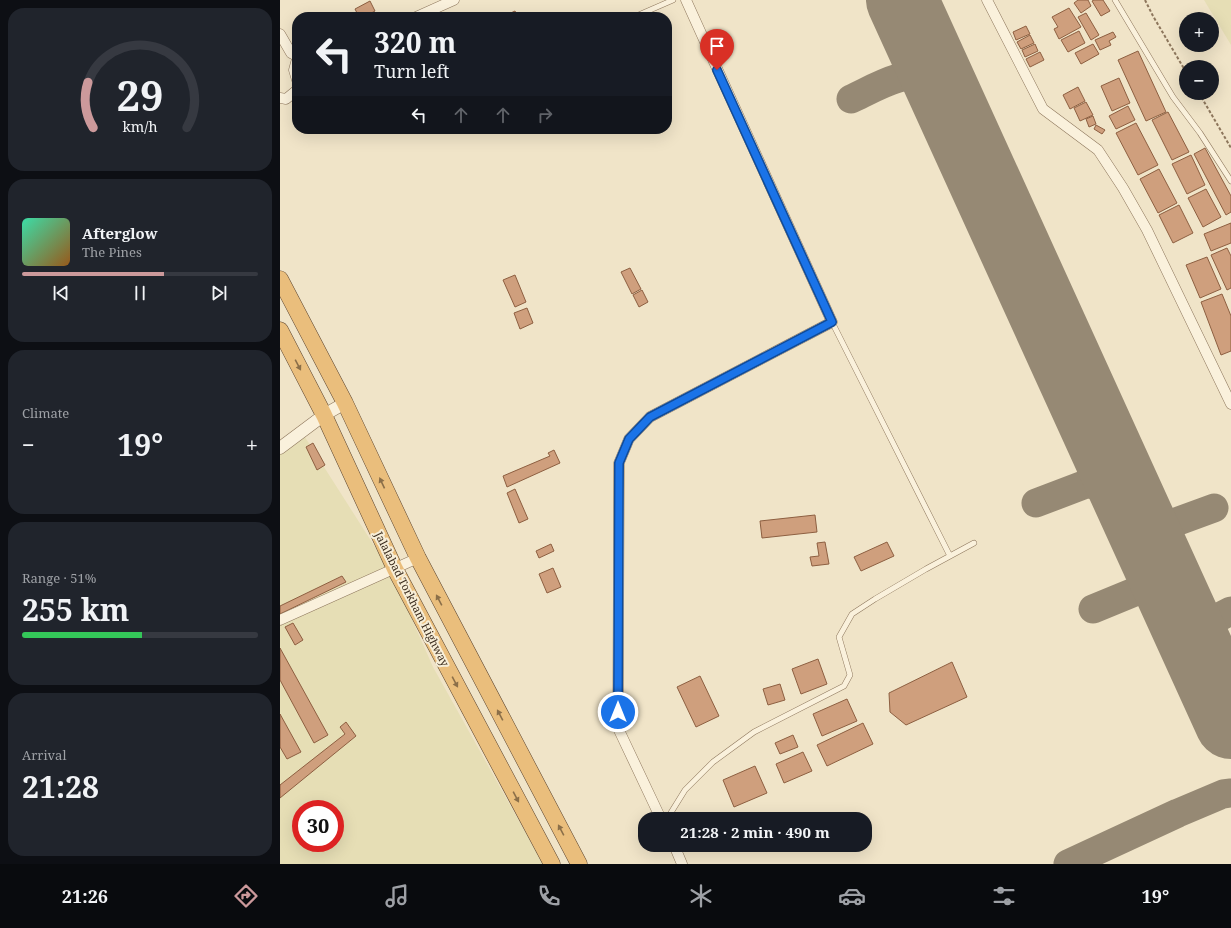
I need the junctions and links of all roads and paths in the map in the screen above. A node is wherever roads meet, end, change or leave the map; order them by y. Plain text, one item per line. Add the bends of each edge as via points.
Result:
1 (454, 0) edge
2 (673, 0) edge
3 (686, 0) edge
4 (987, 0) edge
5 (1115, 0) edge
6 (1145, 0) edge
7 (427, 12) edge
8 (645, 12) edge
9 (280, 34) edge
10 (292, 54) edge
11 (1179, 60) edge
12 (292, 94) edge
13 (280, 98) edge
14 (1203, 100) edge
15 (1231, 148) edge
16 (1231, 181) edge
17 (280, 279) edge
18 (832, 322) junction
19 (280, 330) edge
20 (345, 403) junction
21 (1231, 404) edge
22 (324, 415) junction
23 (280, 448) edge
24 (974, 543) dead end
25 (950, 556) junction
26 (418, 558) junction
27 (395, 569) junction
28 (280, 620) edge
29 (658, 812) edge
30 (671, 812) edge
31 (677, 852) edge
32 (552, 864) edge
33 (579, 864) edge
34 (682, 864) edge

1 - 7 street
2 - 8 lane
3 - 18 street
4 - 21 street via 1043,109 1098,150 1124,188
5 - 16 lane via 1173,97
6 - 11 path
9 - 10 street
12 - 13 street via 286,99
14 - 15 path
17 - 20 highway
18 - 25 lane
18 - 29 street via 650,417 629,439 619,463 618,728
19 -> 22 highway, Jalalabad Torkham Highway
20 - 22 street
26 -> 20 highway
22 - 23 street
22 - 27 highway, Jalalabad Torkham Highway
24 - 25 lane
25 - 30 lane via 852,614 839,637 850,675 844,686 754,732 712,762 685,790
26 - 27 street
33 -> 26 highway
27 - 28 street
27 -> 32 highway, Jalalabad Torkham Highway
31 - 34 street

